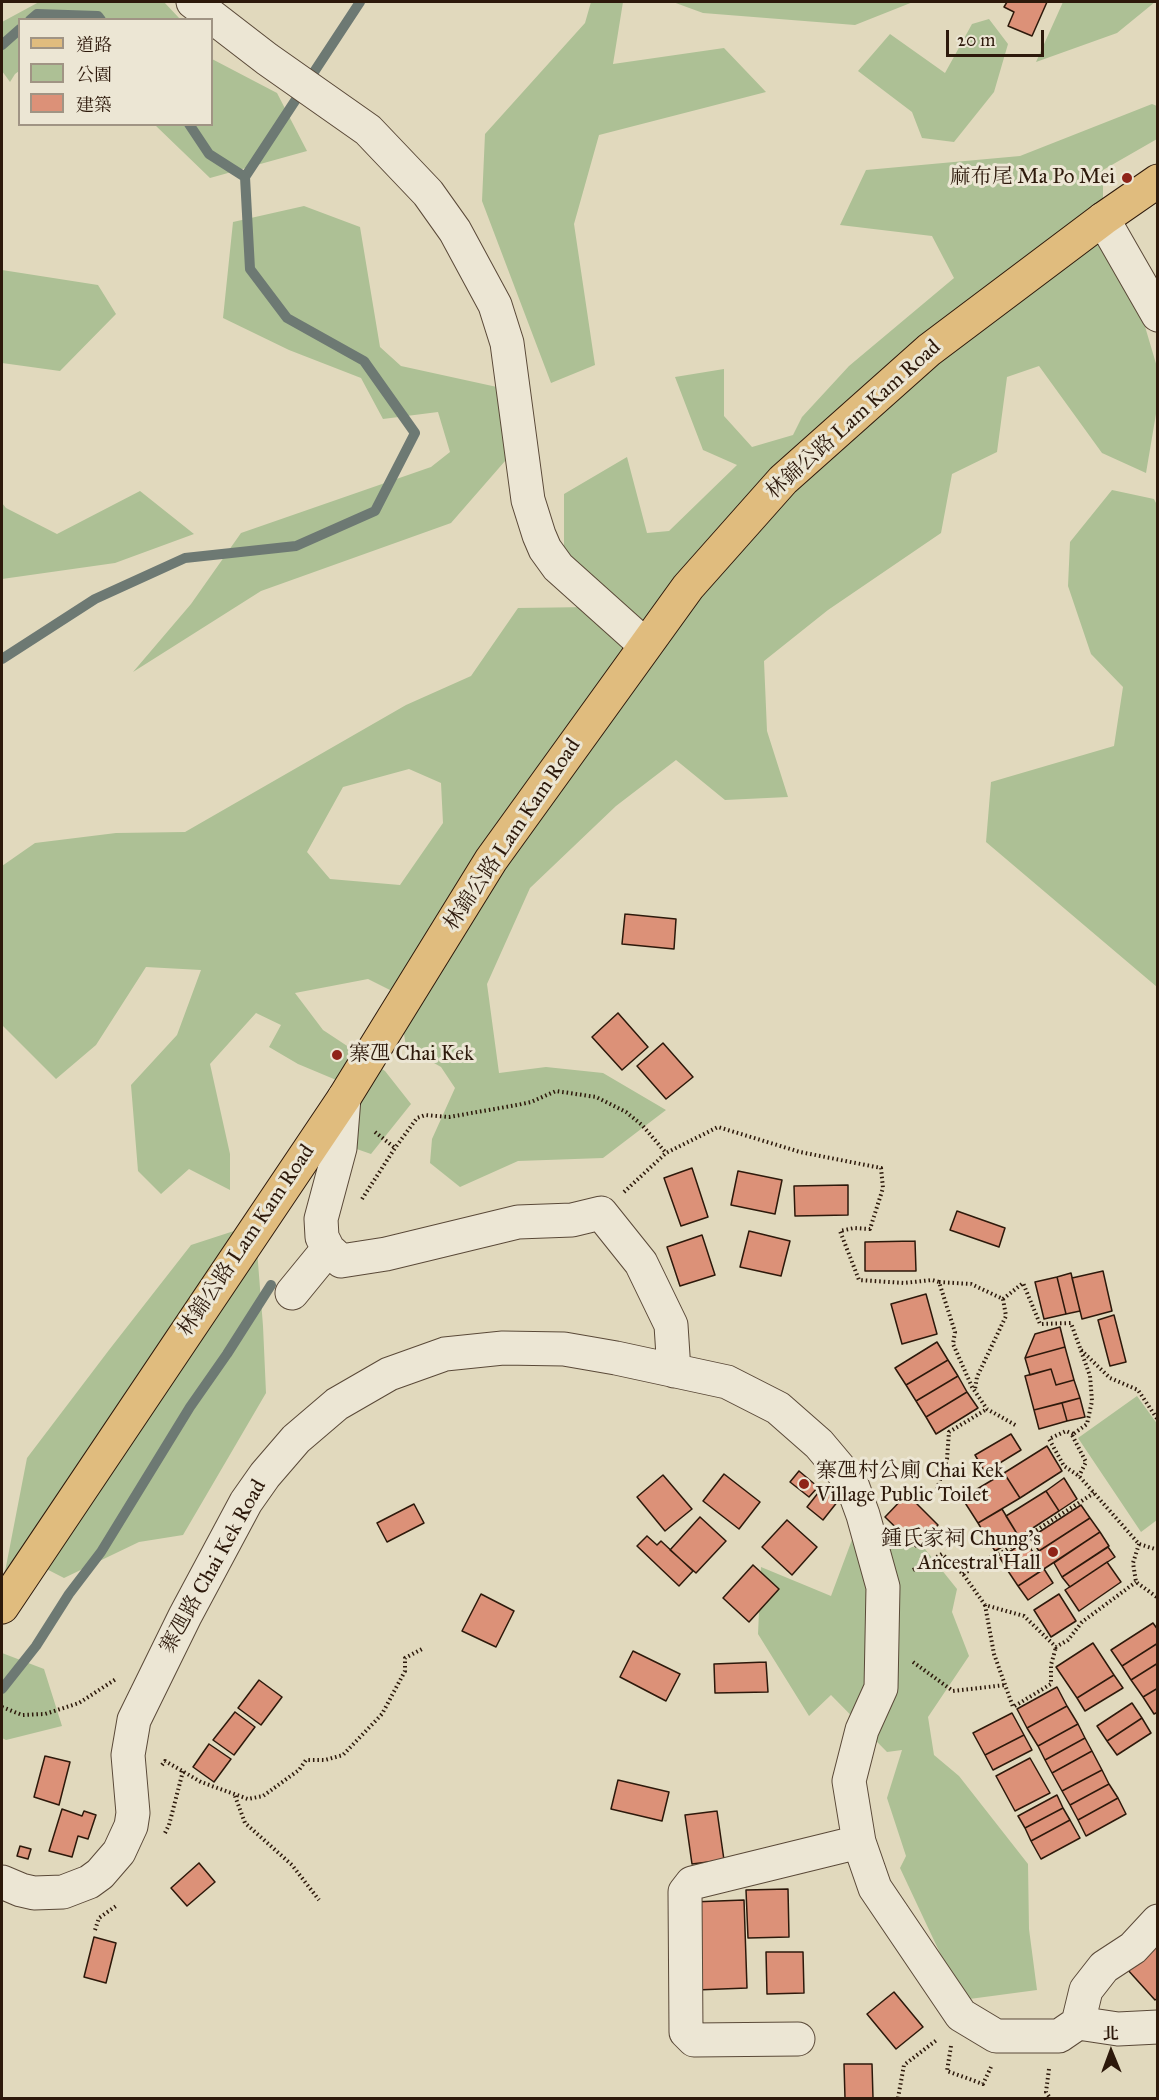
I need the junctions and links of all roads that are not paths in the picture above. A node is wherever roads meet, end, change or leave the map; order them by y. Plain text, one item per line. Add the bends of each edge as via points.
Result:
1 (193, 2) edge
2 (1158, 181) edge
3 (1103, 219) junction
4 (1158, 315) edge
5 (645, 645) junction
6 (344, 1098) junction
7 (328, 1249) junction
8 (292, 1293) dead end
9 (674, 1371) junction
10 (2, 1607) edge
11 (859, 1842) junction
12 (2, 1882) edge
13 (1158, 1921) edge
14 (1158, 2027) edge
15 (1068, 2029) junction
16 (798, 2038) dead end

1 - 5 street via 368,130 428,193 455,231 495,305 507,343 528,500 545,549 558,567
2 - 3 main road, 林錦公路 Lam Kam Road
3 - 4 street
3 - 5 main road, 林錦公路 Lam Kam Road via 929,350 783,480 688,587
5 - 6 main road, 林錦公路 Lam Kam Road via 491,860
6 - 7 street via 340,1148 321,1219
6 - 10 main road, 林錦公路 Lam Kam Road
7 - 8 street
7 - 9 street via 341,1261 518,1222 572,1220 601,1213 641,1263 671,1325
9 - 11 street, 寨乪路 Chai Kek Road via 727,1382 778,1408 819,1444 850,1482 863,1515 883,1587 881,1688 862,1730 849,1780
9 - 12 street, 寨乪路 Chai Kek Road via 564,1349 503,1348 445,1354 389,1374 322,1416 276,1461 246,1502 140,1708 131,1730 128,1755 133,1813 111,1864 89,1882 63,1892 34,1893
11 - 15 street, 寨乪路 Chai Kek Road via 875,1888 961,2014 996,2036
11 - 16 street via 692,1882 685,1892 686,2032 694,2040
13 - 15 street via 1133,1948 1104,1967 1086,1990
14 - 15 street, 寨乪路 Chai Kek Road

